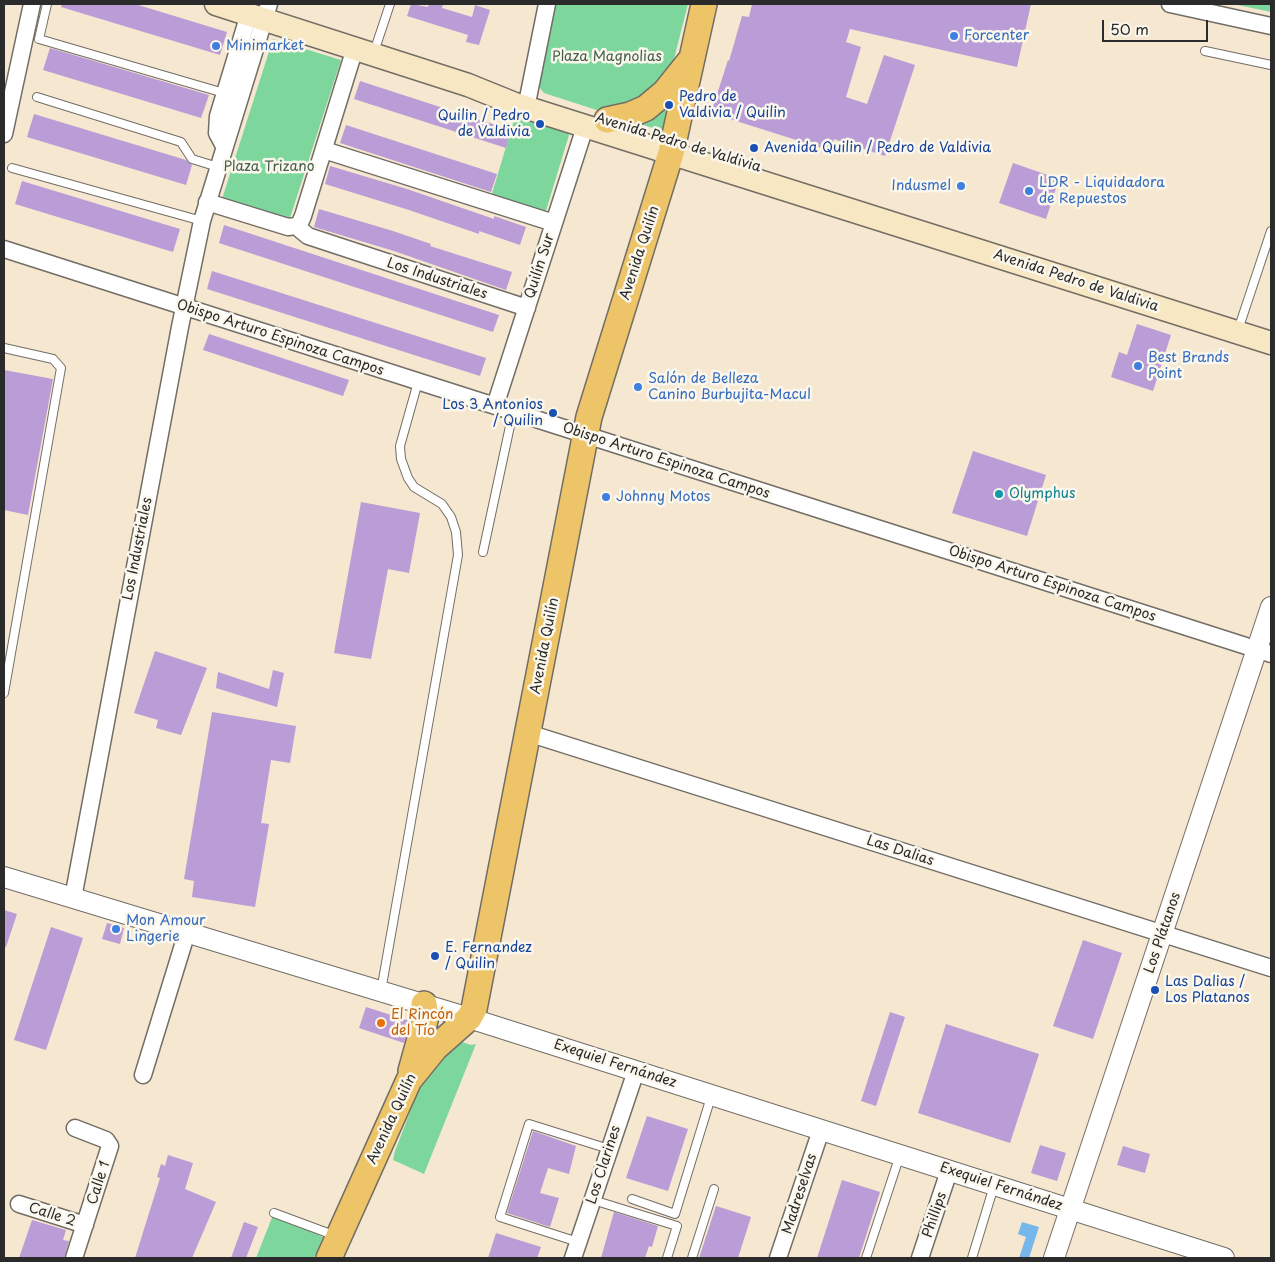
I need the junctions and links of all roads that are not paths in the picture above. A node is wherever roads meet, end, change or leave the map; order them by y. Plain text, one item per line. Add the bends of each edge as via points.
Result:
1 (32, 4) edge
2 (47, 4) edge
3 (216, 4) edge
4 (390, 4) edge
5 (547, 4) edge
6 (704, 4) edge
7 (1170, 4) edge
8 (261, 12) edge
9 (1271, 26) edge
10 (364, 51) junction
11 (1205, 51) dead end
12 (690, 60) junction
13 (1271, 65) edge
14 (224, 93) junction
15 (36, 97) dead end
16 (527, 102) junction
17 (596, 123) junction
18 (4, 134) edge
19 (224, 146) junction
20 (673, 147) junction
21 (324, 150) junction
22 (218, 167) junction
23 (12, 168) dead end
24 (207, 202) junction
25 (202, 221) junction
26 (554, 223) junction
27 (296, 226) junction
28 (1271, 231) edge
29 (4, 249) edge
30 (184, 307) junction
31 (527, 308) junction
32 (1238, 332) junction
33 (1271, 343) edge
34 (4, 348) edge
35 (418, 382) junction
36 (495, 406) junction
37 (513, 412) junction
38 (585, 435) junction
39 (483, 552) dead end
40 (1271, 607) edge
41 (1264, 652) edge
42 (4, 693) edge
43 (528, 733) junction
44 (4, 877) edge
45 (73, 898) junction
46 (187, 932) junction
47 (1163, 934) junction
48 (1271, 968) edge
49 (381, 991) junction
50 (424, 1004) junction
51 (469, 1018) junction
52 (636, 1071) junction
53 (143, 1075) dead end
54 (409, 1080) junction
55 (711, 1095) junction
56 (75, 1128) dead end
57 (821, 1130) junction
58 (609, 1149) junction
59 (900, 1155) junction
60 (949, 1171) junction
61 (994, 1185) junction
62 (714, 1189) dead end
63 (632, 1199) dead end
64 (593, 1200) junction
65 (18, 1204) dead end
66 (1070, 1210) junction
67 (274, 1213) dead end
68 (85, 1226) junction
69 (578, 1242) junction
70 (334, 1248) edge
71 (74, 1258) edge
72 (573, 1258) edge
73 (667, 1258) edge
74 (692, 1258) edge
75 (778, 1258) edge
76 (866, 1258) edge
77 (920, 1258) edge
78 (972, 1258) edge
79 (1054, 1258) edge
80 (1224, 1258) edge

1 - 18 street
2 - 14 lane via 39,39
3 - 8 main road, Avenida Pedro de Valdivia
4 - 10 lane
5 - 16 street
6 - 12 main road, Avenida Quilín
7 - 9 street
8 - 10 main road, Avenida Pedro de Valdivia
8 - 14 street
8 - 19 street, Los Industriales
10 - 16 main road, Avenida Pedro de Valdivia
10 - 21 street
11 - 13 lane
12 - 17 main road via 646,108 630,116
12 - 20 main road, Avenida Quilín
14 - 19 street via 217,124
15 - 22 lane via 181,142 192,159
16 - 17 main road, Avenida Pedro de Valdivia
17 - 20 main road, Avenida Pedro de Valdivia
17 - 26 street, Quilín Sur
19 - 22 street, Los Industriales
20 - 32 main road, Avenida Pedro de Valdivia via 881,219
20 - 38 main road, Avenida Quilín
21 - 26 street
21 - 27 street via 303,216
22 - 24 street, Los Industriales
23 - 25 lane
24 - 25 street, Los Industriales
24 - 27 street, Los Industriales via 288,227
25 - 30 street, Los Industriales
26 - 31 street, Quilín Sur
27 - 31 street, Los Industriales via 308,236
28 - 32 lane
29 - 30 street, Obispo Arturo Espinoza Campos
30 - 35 street, Obispo Arturo Espinoza Campos
30 - 45 street, Los Industriales
31 - 36 street, Quilín Sur
32 - 33 main road, Avenida Pedro de Valdivia
34 - 42 lane via 53,359 61,368
35 - 36 street, Obispo Arturo Espinoza Campos
35 - 49 lane via 400,446 402,460 414,487 442,504 451,517 458,555
36 - 37 street, Obispo Arturo Espinoza Campos
37 - 38 street, Obispo Arturo Espinoza Campos
37 - 39 lane
38 - 41 street, Obispo Arturo Espinoza Campos
38 - 43 main road, Avenida Quilín
40 - 41 street, Los Plátanos
41 - 47 street, Los Plátanos
43 - 47 street, Las Dalias
43 - 51 main road, Avenida Quilín via 478,993
44 - 45 street, Exequiel Fernández
45 - 46 street, Exequiel Fernández
46 - 49 street, Exequiel Fernández
46 - 53 street
47 - 48 street, Las Dalias
47 - 66 street, Los Plátanos
49 - 50 street, Exequiel Fernández
50 - 51 street, Exequiel Fernández
50 - 54 main road via 426,1018
51 - 52 street, Exequiel Fernández
51 - 54 main road, Avenida Quilín via 435,1048
52 - 55 street, Exequiel Fernández
52 - 58 street, Los Clarines
54 - 70 main road, Avenida Quilín
55 - 57 street, Exequiel Fernández
55 - 63 lane via 675,1214
56 - 68 street, Calle 1 via 106,1140 110,1146
57 - 59 street, Exequiel Fernández
57 - 75 street, Madreselvas
58 - 64 street, Los Clarines
58 - 69 lane via 529,1124 500,1217
59 - 60 street, Exequiel Fernández
59 - 76 lane
60 - 61 street, Exequiel Fernández
60 - 77 street, Phillips
61 - 66 street, Exequiel Fernández
61 - 78 lane
62 - 74 lane
64 - 69 street, Los Clarines
64 - 73 lane via 677,1226
65 - 68 street, Calle 2
66 - 79 street, Los Plátanos
66 - 80 street, Exequiel Fernández
67 - 70 lane
68 - 71 street, Calle 1
69 - 72 street, Los Clarines

